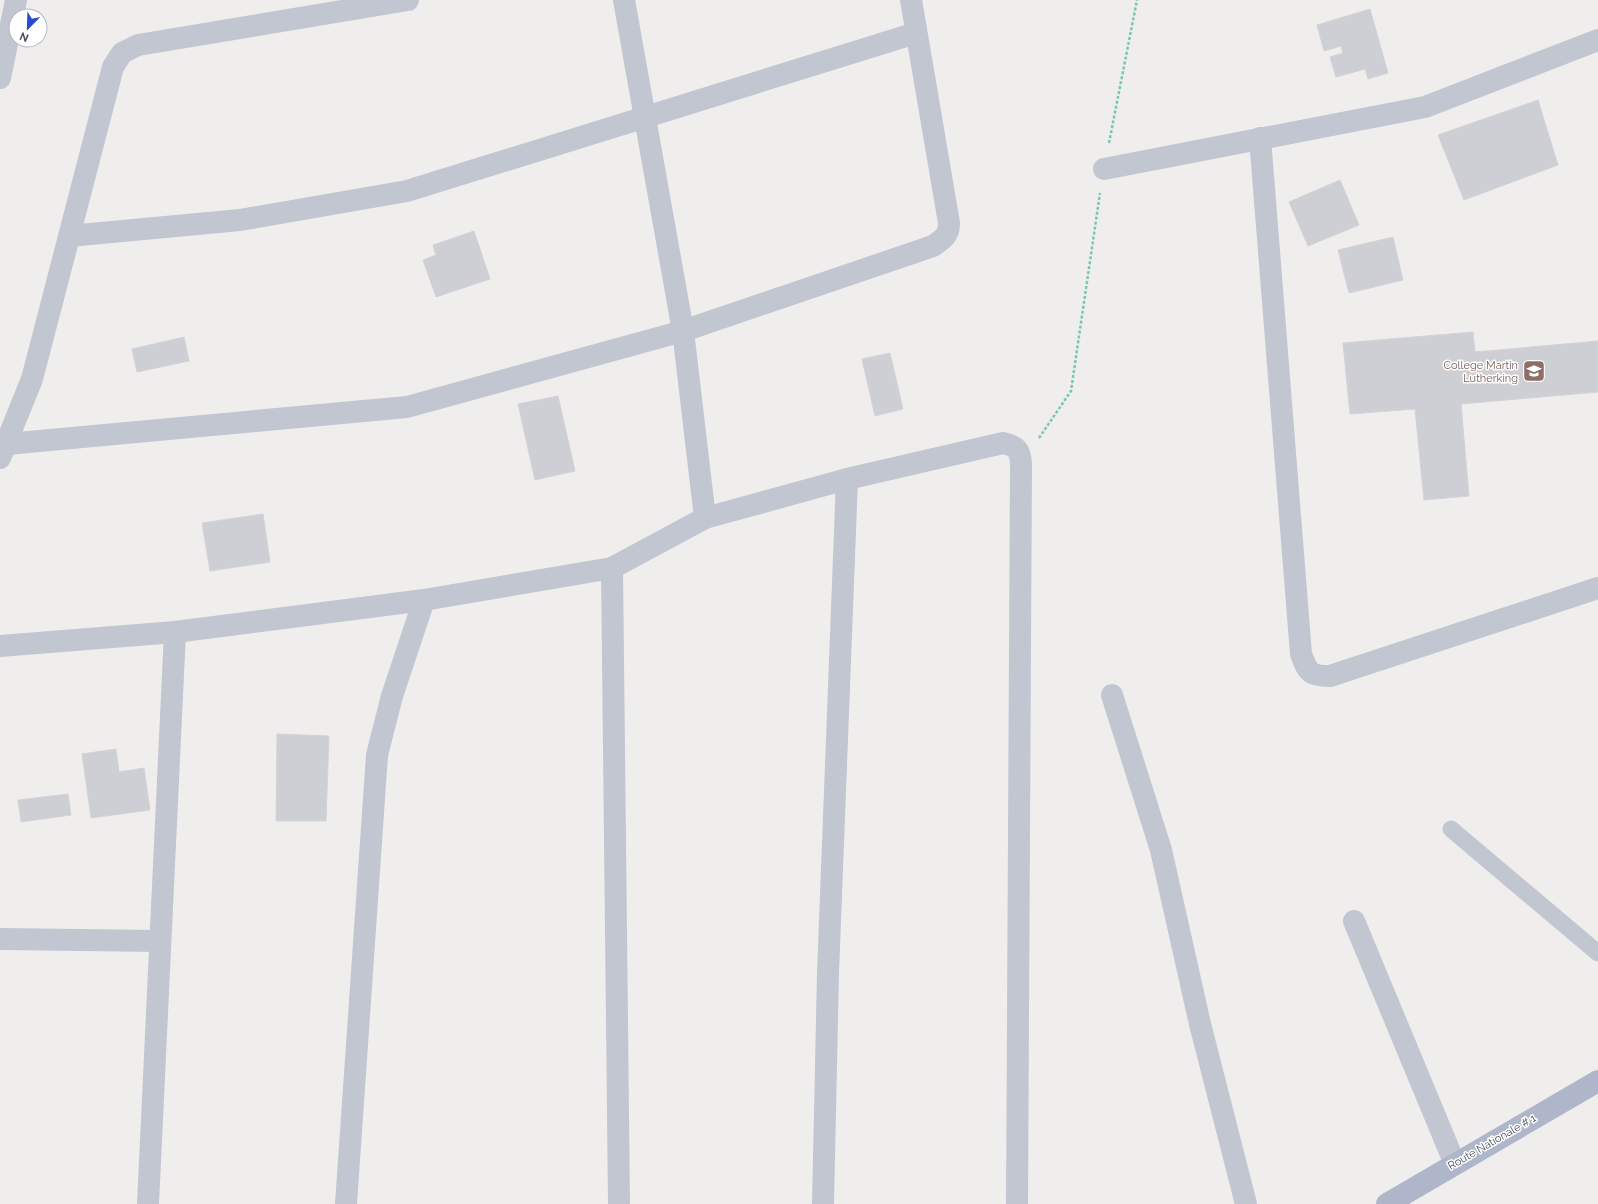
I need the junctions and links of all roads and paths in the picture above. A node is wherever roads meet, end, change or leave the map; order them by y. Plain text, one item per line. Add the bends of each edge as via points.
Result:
1 (16, 0) edge
2 (408, 0) edge
3 (624, 0) edge
4 (911, 0) edge
5 (1137, 0) edge
6 (916, 32) junction
7 (1598, 40) edge
8 (0, 78) edge
9 (645, 117) junction
10 (1260, 138) junction
11 (1104, 169) junction
12 (69, 236) junction
13 (683, 331) junction
14 (3, 451) edge
15 (1021, 464) junction
16 (847, 479) junction
17 (705, 518) junction
18 (612, 568) junction
19 (1598, 588) edge
20 (424, 600) junction
21 (175, 632) junction
22 (0, 646) edge
23 (1112, 695) dead end
24 (1451, 828) dead end
25 (1354, 921) dead end
26 (0, 939) edge
27 (160, 941) junction
28 (1598, 953) edge
29 (1598, 1081) edge
30 (1455, 1164) junction
31 (148, 1204) edge
32 (346, 1204) edge
33 (619, 1204) edge
34 (823, 1204) edge
35 (1017, 1204) edge
36 (1246, 1204) edge
37 (1387, 1204) edge

1 - 8 street
2 - 12 street via 138,45 122,53 113,67
3 - 9 street
4 - 6 street
5 - 11 path
6 - 9 street
6 - 13 street via 949,223 949,232 945,238 933,246
7 - 10 street via 1425,107
9 - 12 street via 407,191 240,220
9 - 13 street
10 - 11 street
10 - 19 street via 1301,654 1307,670 1316,676 1330,676
11 - 15 path via 1071,391
12 - 14 street via 32,379
13 - 14 street via 407,407
13 - 17 street
15 - 16 street via 1020,452 1014,445 1003,443
15 - 35 street
16 - 17 street
16 - 34 street via 828,973
17 - 18 street
18 - 20 street
18 - 33 street
20 - 21 street
20 - 32 street via 392,696 376,755
21 - 22 street
21 - 27 street
23 - 36 street via 1161,850 1200,1024
24 - 28 lane
25 - 30 street
26 - 27 street
27 - 31 street
29 - 30 main road, Route Nationale # 1
30 - 37 main road, Route Nationale # 1

